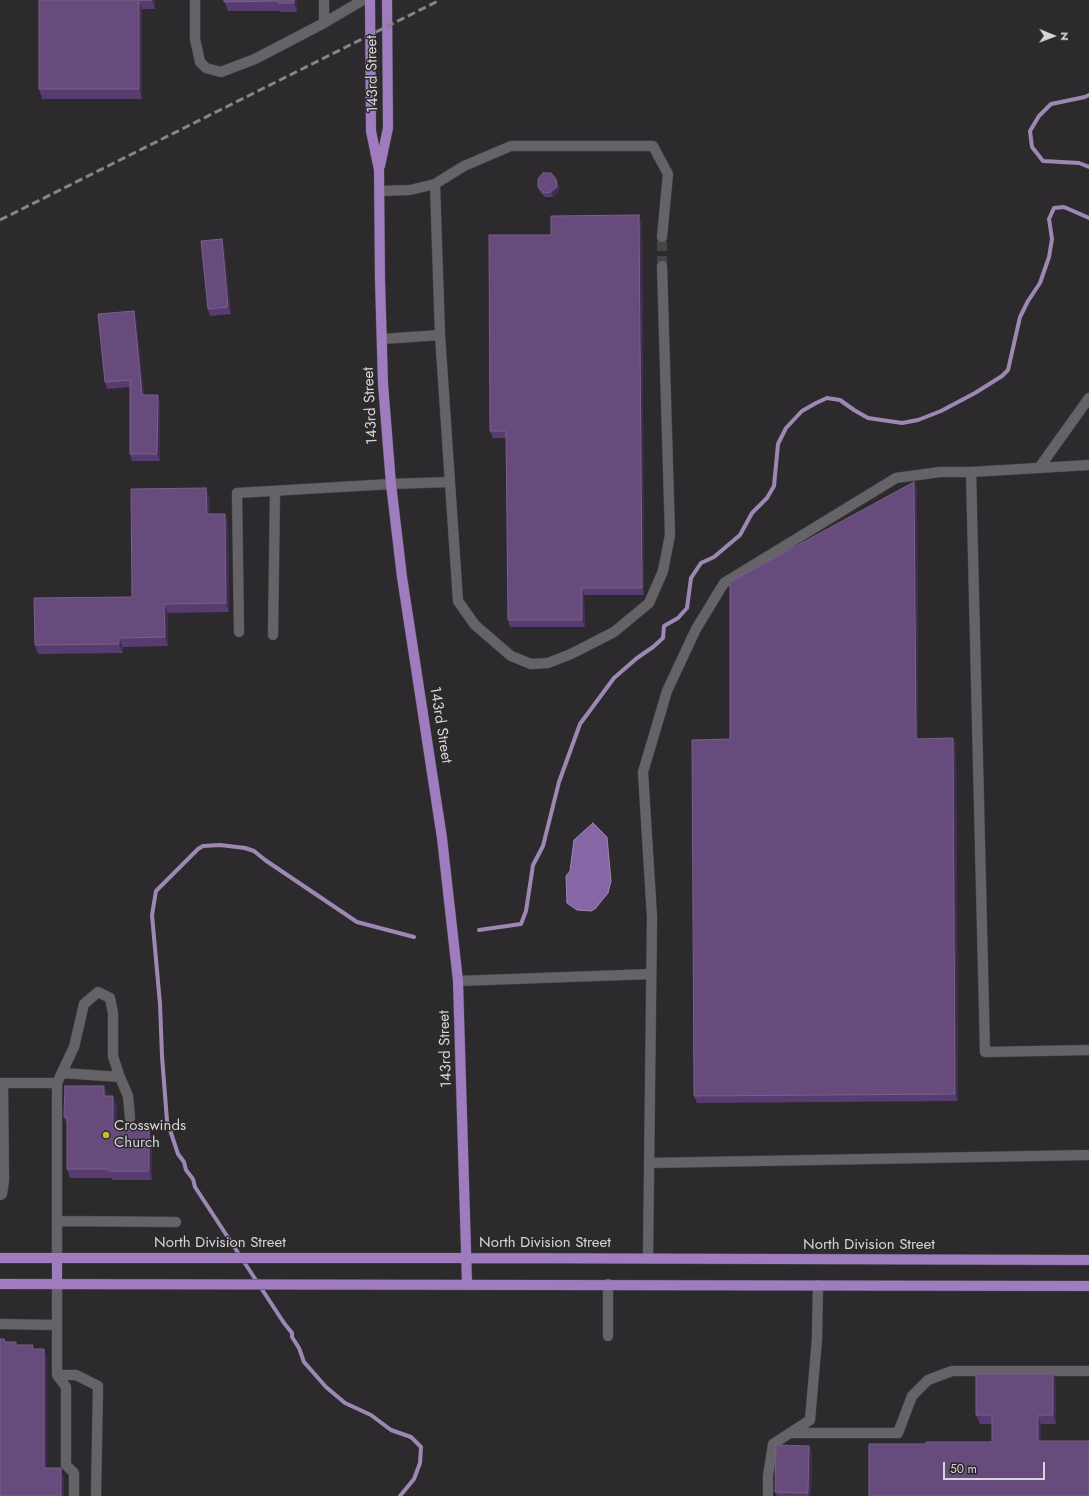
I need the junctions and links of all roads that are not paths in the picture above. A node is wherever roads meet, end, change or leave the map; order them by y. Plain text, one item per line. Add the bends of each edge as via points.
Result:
1 (195, 0) edge
2 (324, 0) edge
3 (363, 0) edge
4 (370, 0) edge
5 (387, 0) edge
6 (324, 23) junction
7 (379, 170) junction
8 (435, 184) junction
9 (380, 191) junction
10 (662, 238) tunnel mouth
11 (662, 266) tunnel mouth
12 (440, 335) junction
13 (382, 339) junction
14 (1089, 398) edge
15 (1089, 465) edge
16 (1039, 468) junction
17 (971, 472) junction
18 (450, 482) junction
19 (391, 484) junction
20 (275, 491) junction
21 (240, 632) dead end
22 (273, 635) dead end
23 (651, 974) junction
24 (458, 981) junction
25 (1089, 1050) edge
26 (62, 1073) junction
27 (120, 1078) junction
28 (1, 1083) edge
29 (57, 1083) junction
30 (130, 1118) dead end
31 (1089, 1155) edge
32 (649, 1163) junction
33 (0, 1195) edge
34 (57, 1220) junction
35 (176, 1222) dead end
36 (0, 1258) edge
37 (57, 1258) junction
38 (467, 1258) junction
39 (648, 1259) junction
40 (1089, 1260) edge
41 (0, 1284) edge
42 (57, 1284) junction
43 (468, 1284) junction
44 (608, 1284) junction
45 (818, 1285) junction
46 (1089, 1286) edge
47 (0, 1324) edge
48 (57, 1325) junction
49 (608, 1336) dead end
50 (1088, 1372) edge
51 (57, 1375) junction
52 (791, 1433) junction
53 (74, 1496) edge
54 (96, 1496) edge
55 (768, 1496) edge

1 - 6 lane via 195,39 200,62 206,68 221,72 255,59
2 - 6 lane
3 - 6 lane
4 - 7 main road, 143rd Street via 371,130
5 - 7 main road, 143rd Street via 388,128
7 - 9 main road, 143rd Street
8 - 9 lane via 410,190
8 - 10 lane via 464,166 511,146 653,146 668,174
8 - 12 lane
9 - 13 main road, 143rd Street
11 - 18 lane via 670,536 663,571 649,603 614,632 548,663 531,664 511,656 475,626 458,602
12 - 13 lane
12 - 18 lane
13 - 19 main road, 143rd Street
14 - 16 lane
15 - 16 lane
16 - 17 lane
17 - 23 lane via 940,472 896,478 724,584 696,629 667,691 643,772 652,916
17 - 25 lane via 985,1052
18 - 19 lane
19 - 20 lane
19 - 24 main road, 143rd Street via 400,564 442,838
20 - 21 lane via 237,493
20 - 22 lane
23 - 24 lane
23 - 32 lane
24 - 38 main road, 143rd Street
26 - 27 lane
26 - 27 lane via 74,1047 84,1004 98,992 110,998 113,1013 113,1056
26 - 29 lane
27 - 30 lane via 128,1096
28 - 29 lane
28 - 33 lane via 4,1180
29 - 34 lane
31 - 32 lane
32 - 39 lane
34 - 35 lane
34 - 37 lane
36 - 37 main road, North Division Street
37 - 38 main road, North Division Street
37 - 42 main road
38 - 39 main road, North Division Street
38 - 43 main road, 143rd Street
39 - 40 main road, North Division Street
41 - 42 main road
42 - 43 main road
42 - 48 lane
43 - 44 main road
44 - 45 main road
44 - 49 lane
45 - 46 main road
45 - 52 lane via 817,1339 810,1420
47 - 48 lane
48 - 51 lane
50 - 52 lane via 952,1371 928,1380 912,1396 898,1433
51 - 53 lane via 66,1387 66,1465 74,1473
51 - 54 lane via 76,1375 98,1386
52 - 55 lane via 773,1444

